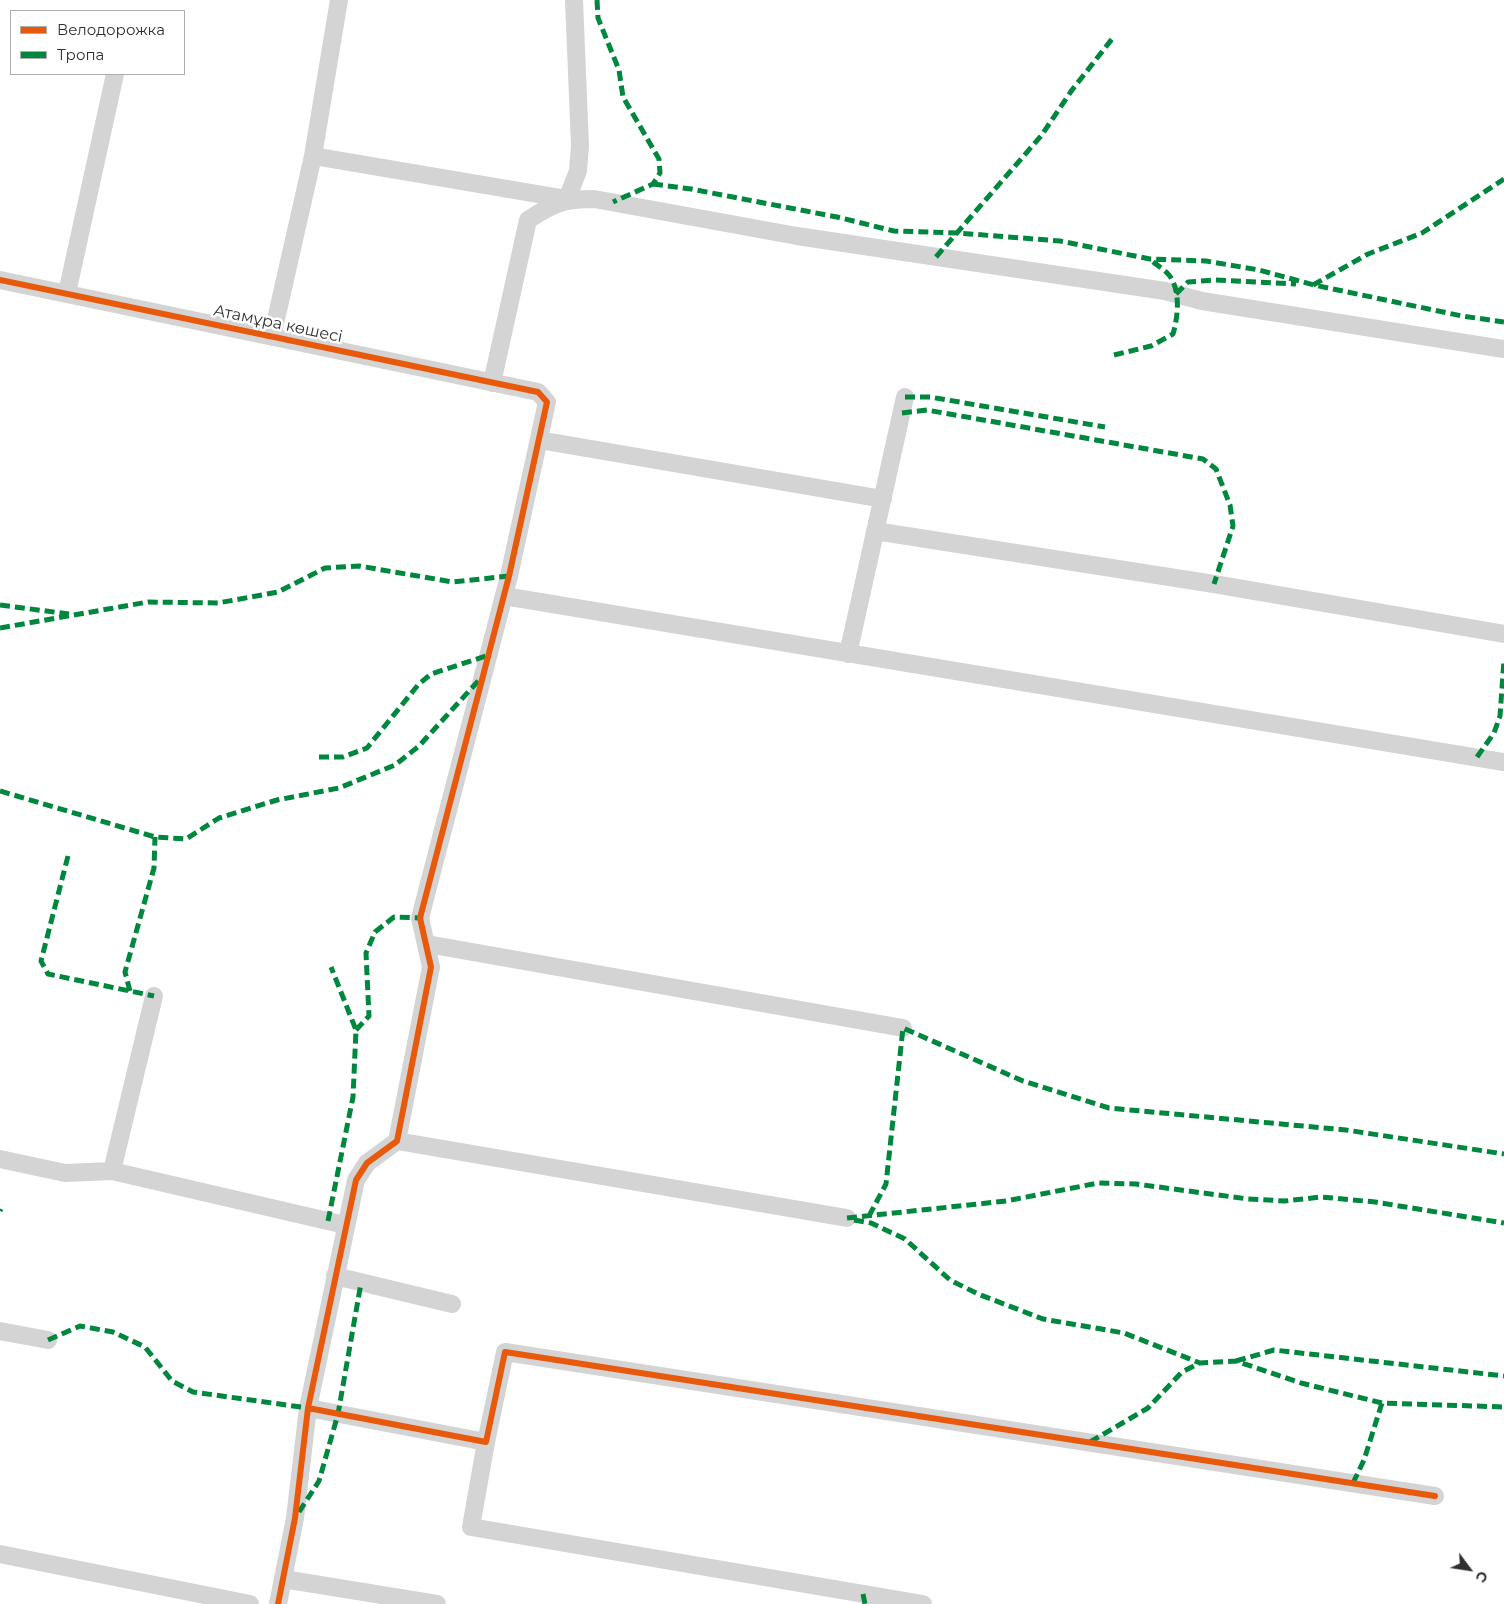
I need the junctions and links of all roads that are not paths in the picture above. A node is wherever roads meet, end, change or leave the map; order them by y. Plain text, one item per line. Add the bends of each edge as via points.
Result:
1 (340, 0) edge
2 (574, 0) edge
3 (115, 75) edge
4 (313, 156) junction
5 (567, 199) junction
6 (0, 280) edge
7 (67, 293) junction
8 (272, 337) junction
9 (1504, 349) edge
10 (492, 383) junction
11 (905, 397) dead end
12 (539, 440) junction
13 (883, 499) junction
14 (875, 531) junction
15 (504, 596) junction
16 (1504, 634) edge
17 (848, 654) junction
18 (1504, 762) edge
19 (427, 944) junction
20 (154, 996) dead end
21 (903, 1028) dead end
22 (397, 1141) junction
23 (0, 1159) edge
24 (112, 1171) junction
25 (847, 1218) dead end
26 (345, 1225) junction
27 (335, 1276) junction
28 (452, 1304) dead end
29 (0, 1331) edge
30 (48, 1340) dead end
31 (308, 1408) junction
32 (486, 1442) junction
33 (1435, 1496) dead end
34 (0, 1554) edge
35 (283, 1579) junction
36 (250, 1604) edge
37 (278, 1604) edge
38 (437, 1604) edge
39 (923, 1604) edge

1 - 4 street
2 - 5 street via 580,146 578,171
3 - 7 street
4 - 5 street
4 - 8 street
5 - 9 street via 594,199 797,236 1164,291 1202,301
5 - 10 street via 528,220
6 - 7 street, Атамұра көшесі
7 - 8 street, Атамұра көшесі
8 - 10 street, Атамұра көшесі
10 - 12 street, Атамұра көшесі via 538,392 547,402
11 - 13 street
12 - 13 street
12 - 15 street
13 - 14 street
14 - 16 street
14 - 17 street
15 - 17 street
15 - 19 street via 420,918
17 - 18 street
19 - 21 street
19 - 22 street via 431,967
20 - 24 street
22 - 25 street
22 - 26 street via 367,1163 356,1180
23 - 24 street via 65,1173
24 - 26 street
26 - 27 street
27 - 28 street
27 - 31 street
29 - 30 street
31 - 32 street
31 - 35 street via 295,1518
32 - 33 street via 505,1352
32 - 39 street via 471,1527
34 - 36 street
35 - 37 street
35 - 38 street

